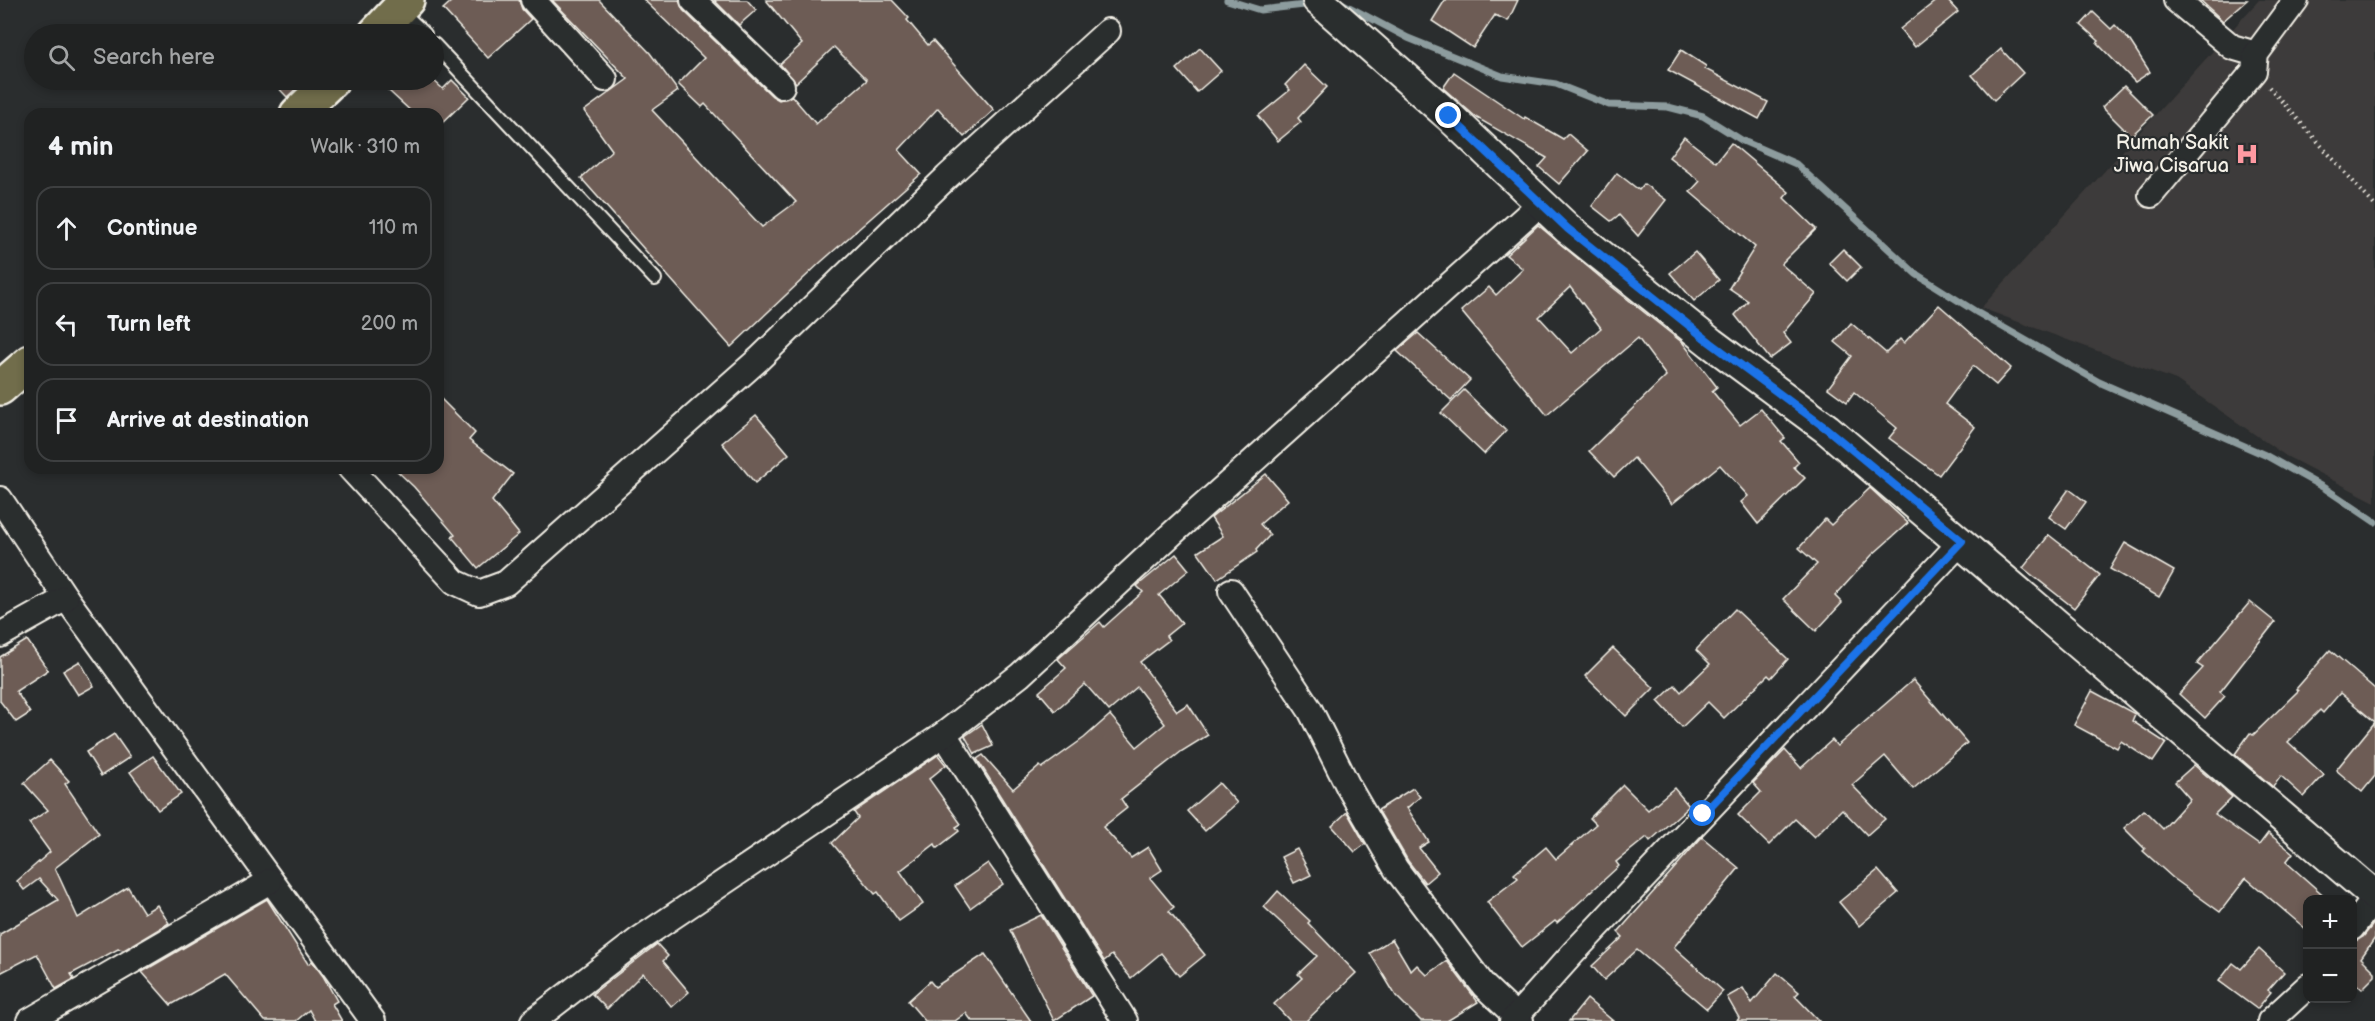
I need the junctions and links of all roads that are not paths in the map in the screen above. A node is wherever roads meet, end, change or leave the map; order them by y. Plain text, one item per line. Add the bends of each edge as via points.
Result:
1 (533, 0) edge
2 (693, 0) edge
3 (2176, 0) edge
4 (2296, 0) edge
5 (403, 5) edge
6 (1329, 10) edge
7 (385, 24) edge
8 (417, 24) edge
9 (1108, 31) dead end
10 (444, 55) edge
11 (2255, 63) junction
12 (605, 79) dead end
13 (782, 86) dead end
14 (322, 90) edge
15 (303, 108) edge
16 (2151, 195) dead end
17 (1541, 203) junction
18 (655, 279) dead end
19 (24, 367) edge
20 (0, 388) edge
21 (356, 474) edge
22 (0, 499) edge
23 (1962, 541) junction
24 (1231, 591) dead end
25 (66, 598) junction
26 (0, 635) edge
27 (944, 734) junction
28 (270, 881) junction
29 (2375, 897) edge
30 (2357, 921) edge
31 (2303, 990) edge
32 (1516, 1020) edge
33 (29, 1021) edge
34 (373, 1021) edge
35 (532, 1021) edge
36 (1125, 1021) edge
37 (2270, 1021) edge

1 - 12 street
2 - 13 street
3 - 11 street
4 - 11 street
5 - 7 main road
5 - 8 lane
6 - 17 street
9 - 21 street via 947,177 759,359 506,583 479,593 455,582
10 - 18 lane
11 - 16 street
14 - 15 main road
17 - 23 street via 1568,229 1827,429
17 - 27 street via 1020,675
19 - 20 main road
22 - 25 street
23 - 29 street
23 - 32 street via 1574,952
24 - 32 street via 1310,710 1349,788 1396,868 1484,986
25 - 26 street
25 - 28 street
27 - 35 street via 638,940
27 - 36 street
28 - 33 street
28 - 34 street
29 - 30 street
31 - 37 street

